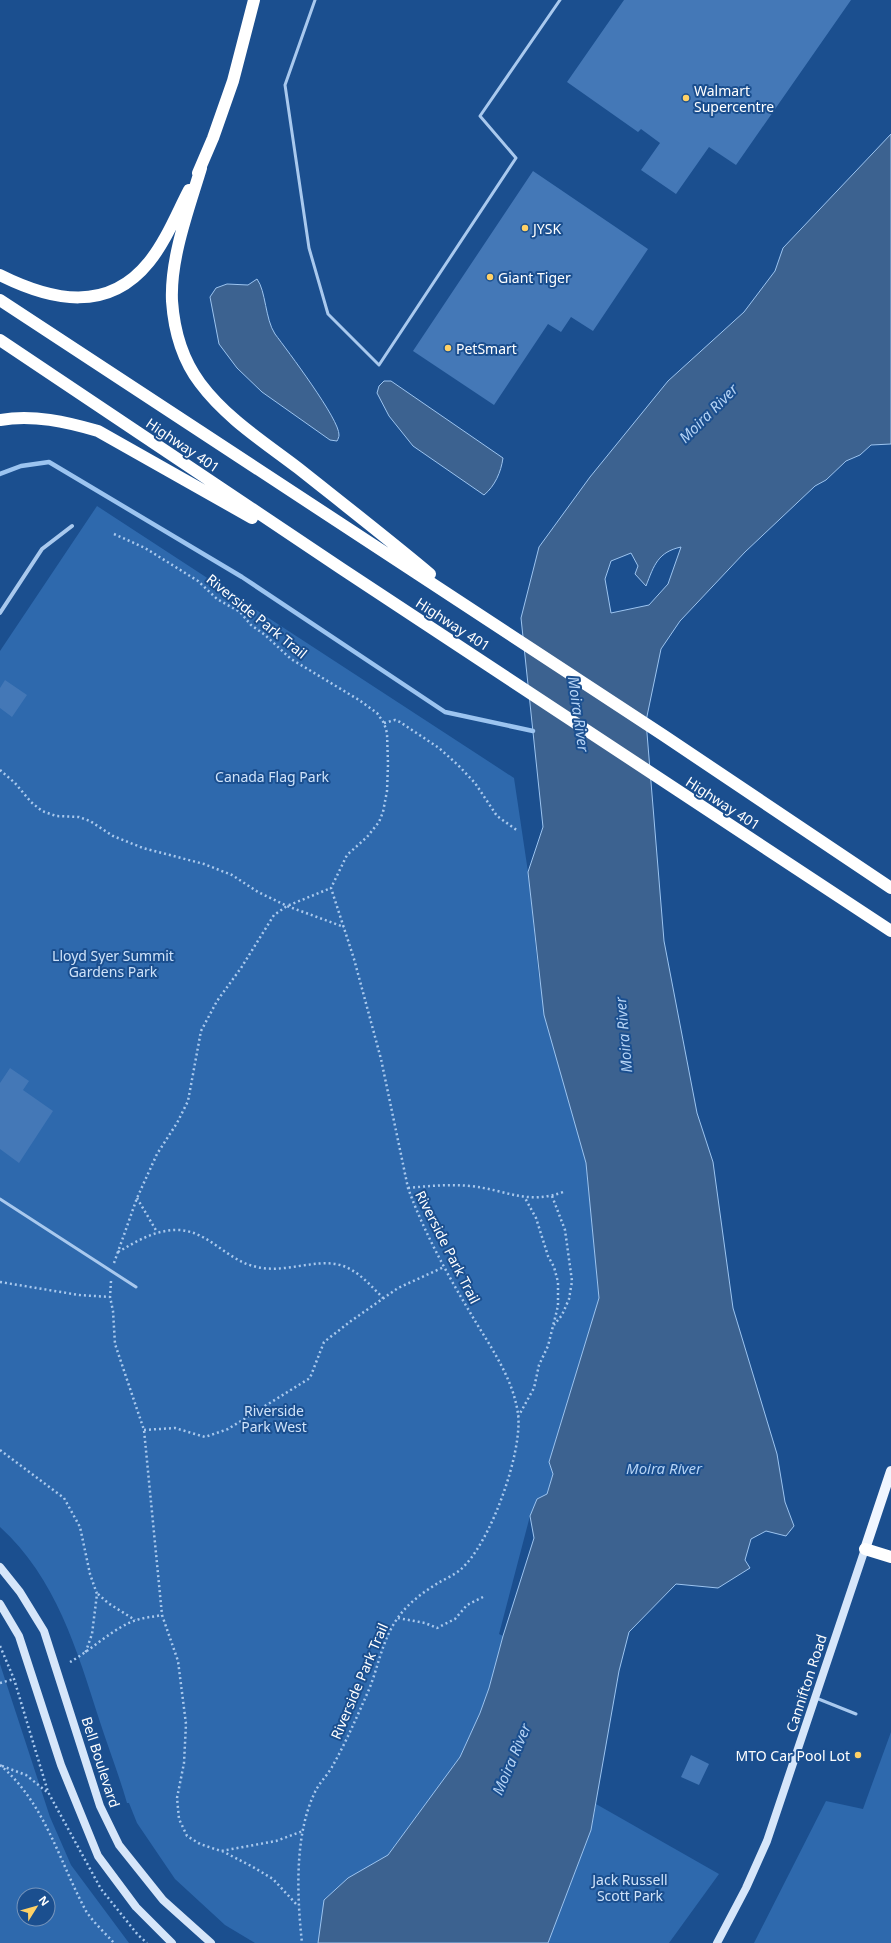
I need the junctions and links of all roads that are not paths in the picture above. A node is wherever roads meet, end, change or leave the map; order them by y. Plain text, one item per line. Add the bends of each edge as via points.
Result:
1 (254, 0) edge
2 (315, 0) edge
3 (560, 0) edge
4 (201, 168) junction
5 (0, 275) edge
6 (0, 300) edge
7 (0, 340) edge
8 (0, 420) edge
9 (72, 526) dead end
10 (342, 570) junction
11 (476, 612) junction
12 (0, 613) edge
13 (891, 888) edge
14 (891, 931) edge
15 (0, 1199) edge
16 (136, 1288) dead end
17 (891, 1471) edge
18 (865, 1549) junction
19 (891, 1557) edge
20 (0, 1567) edge
21 (0, 1604) edge
22 (816, 1698) junction
23 (856, 1714) dead end
24 (172, 1943) edge
25 (211, 1943) edge
26 (717, 1943) edge

1 - 4 highway via 233,82
2 - 3 lane via 285,85 309,248 328,314 379,365 516,158 480,116
4 - 5 highway via 153,256 139,273 119,288 95,296 68,298 41,293
4 - 11 highway via 182,232 172,299 179,342 191,369 231,417 369,524
6 - 11 highway, Highway 401
7 - 10 highway, Highway 401
8 - 10 highway via 50,420 98,431
9 - 12 street via 42,549
10 - 14 highway, Highway 401
11 - 13 highway, Highway 401
15 - 16 lane
17 - 18 main road, Cannifton Road
18 - 19 highway
18 - 22 main road, Cannifton Road
20 - 25 main road, Bell Boulevard via 20,1592 44,1631 100,1806 119,1845 163,1900
21 - 24 main road via 19,1636 61,1765 98,1856 136,1907
22 - 23 lane
22 - 26 main road, Cannifton Road via 767,1841

